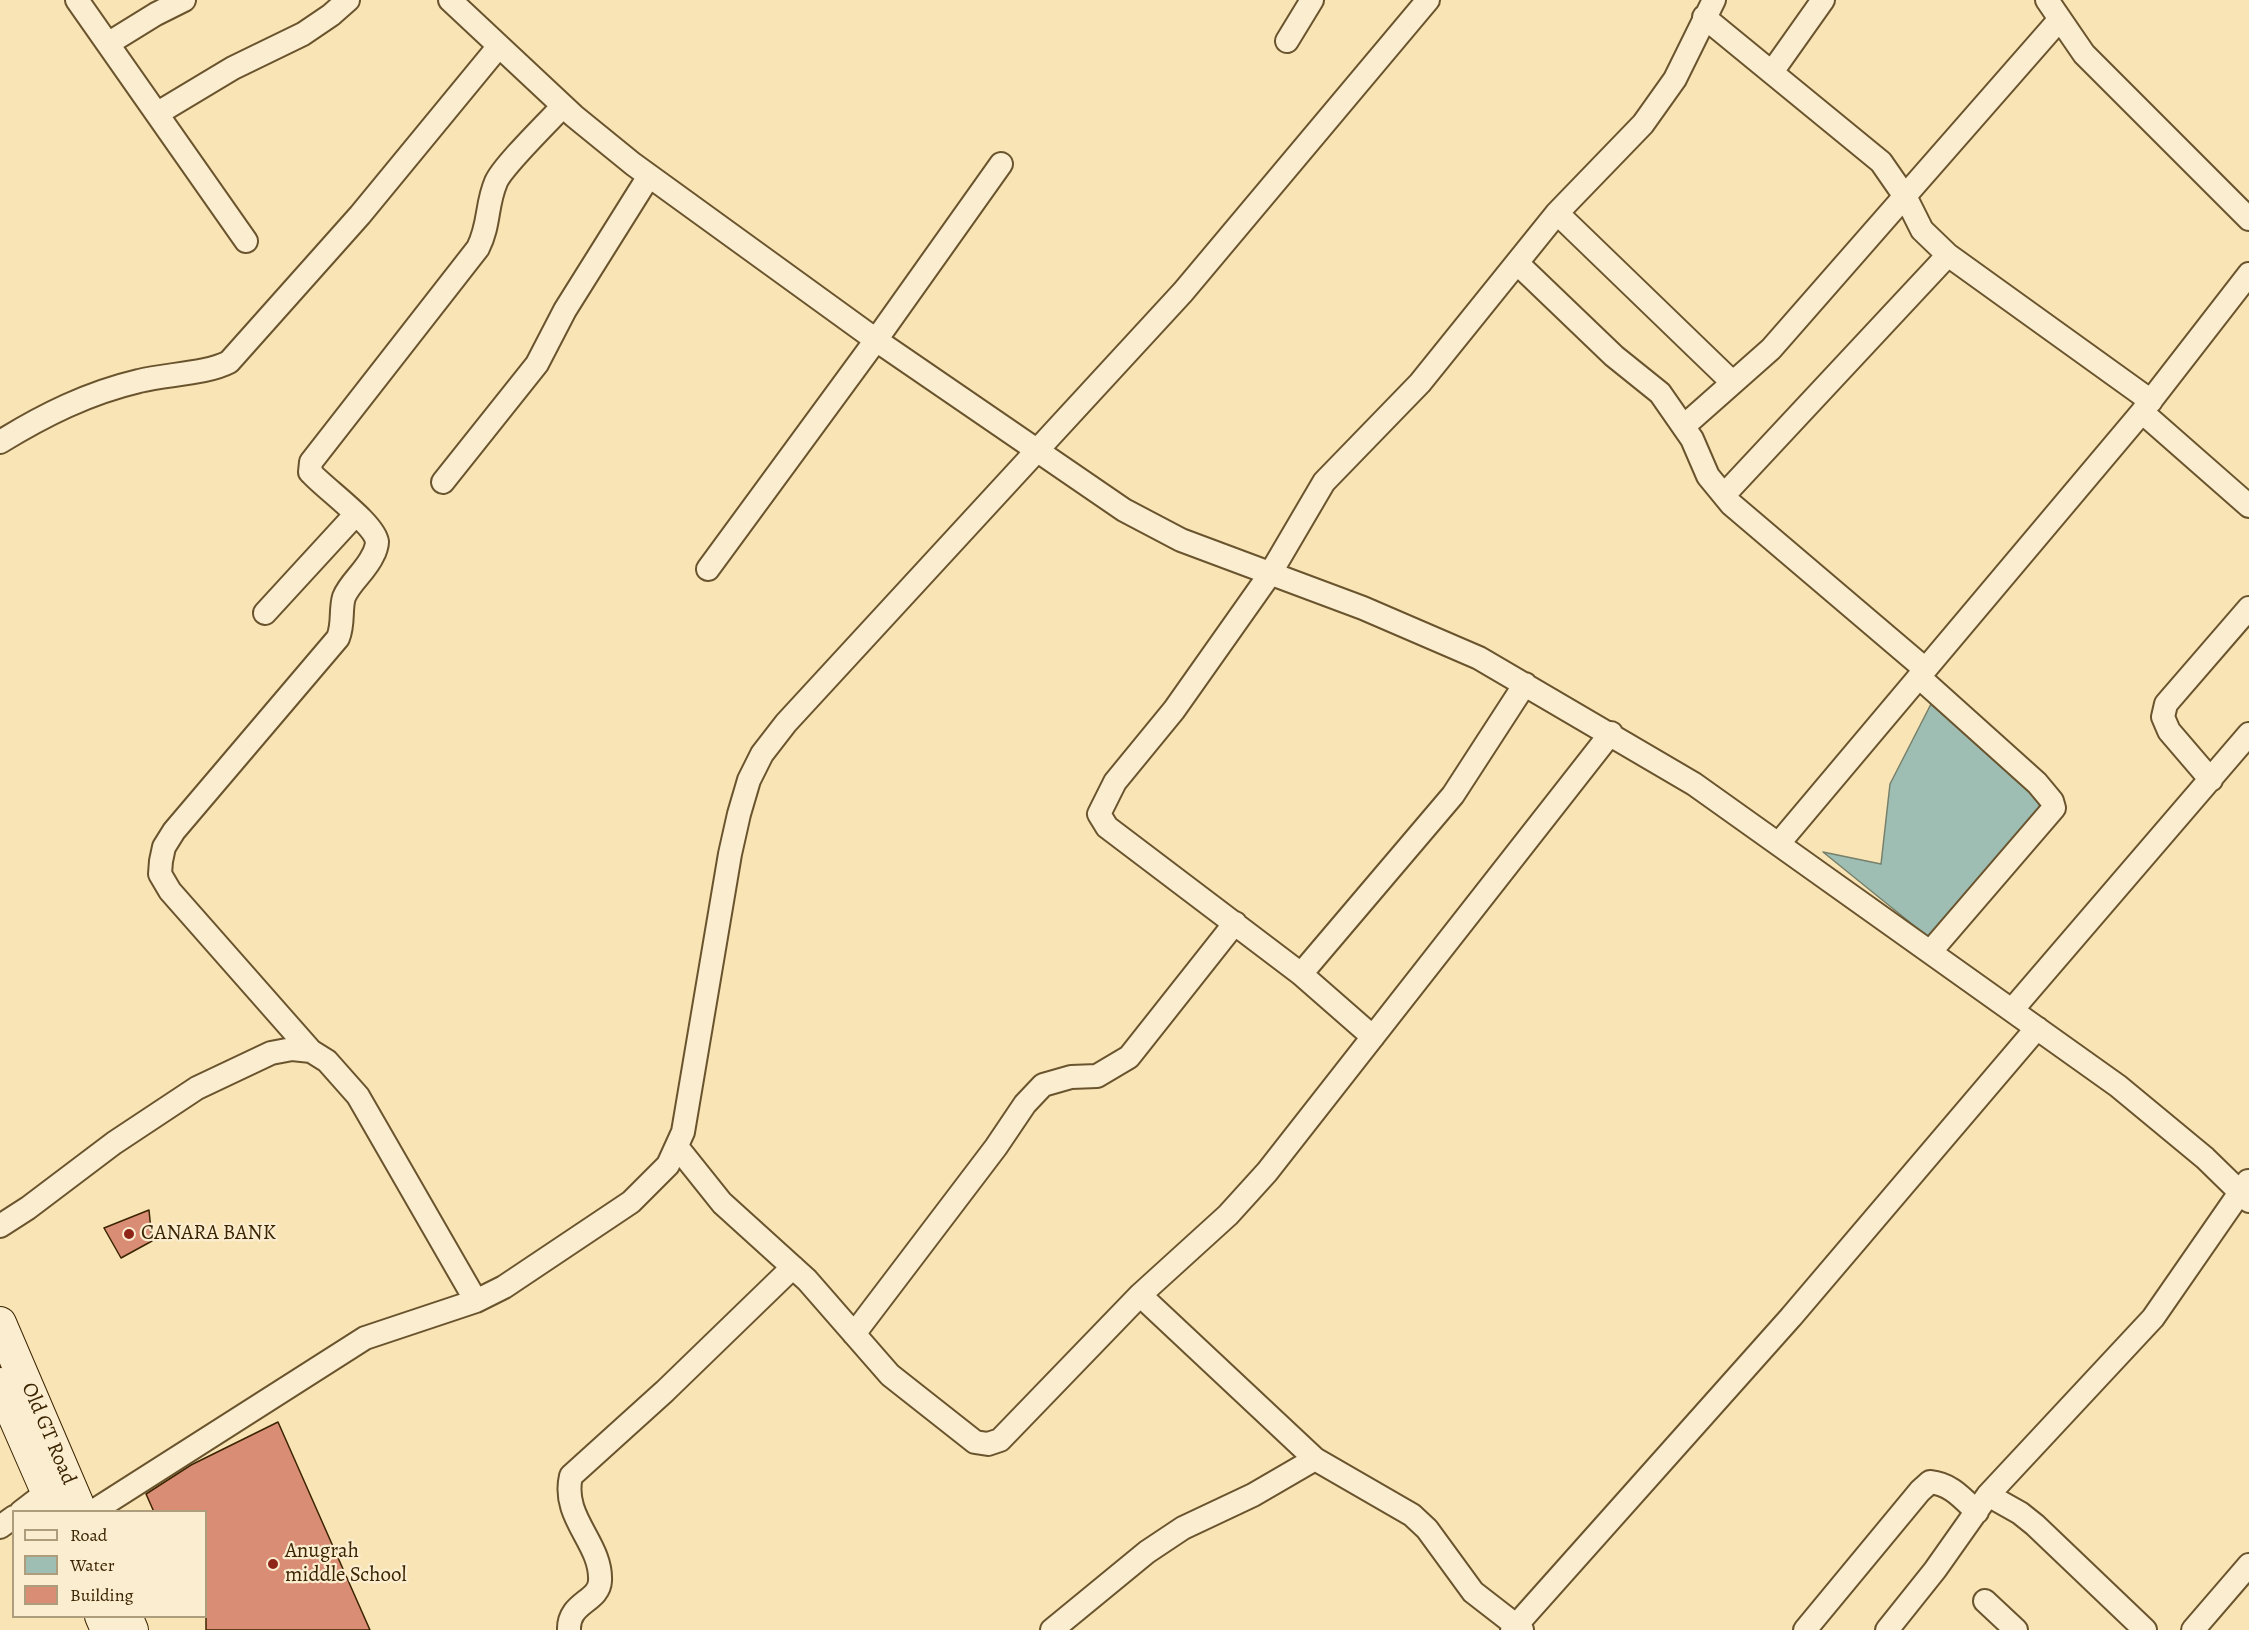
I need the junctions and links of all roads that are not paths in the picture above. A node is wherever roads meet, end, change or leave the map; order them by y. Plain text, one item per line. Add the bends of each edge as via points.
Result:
1 (77, 0) edge
2 (184, 0) edge
3 (348, 0) edge
4 (450, 0) edge
5 (1312, 0) edge
6 (1428, 0) edge
7 (1823, 0) edge
8 (2047, 0) edge
9 (1709, 8) edge
10 (2060, 19) junction
11 (1287, 41) dead end
12 (109, 43) junction
13 (499, 46) junction
14 (1772, 72) junction
15 (563, 106) junction
16 (158, 113) junction
17 (1001, 164) dead end
18 (649, 176) junction
19 (1906, 198) junction
20 (1557, 213) junction
21 (2249, 219) edge
22 (246, 241) dead end
23 (1948, 255) junction
24 (1517, 263) junction
25 (2249, 274) edge
26 (876, 340) junction
27 (1732, 382) junction
28 (2146, 406) junction
29 (1684, 426) junction
30 (0, 442) edge
31 (1037, 451) junction
32 (443, 482) dead end
33 (1724, 495) junction
34 (2249, 506) edge
35 (355, 515) junction
36 (708, 569) dead end
37 (1270, 574) junction
38 (2249, 608) edge
39 (265, 613) dead end
40 (1922, 673) junction
41 (1525, 684) junction
42 (1611, 733) junction
43 (2249, 734) edge
44 (2211, 780) junction
45 (1780, 842) junction
46 (1235, 923) junction
47 (1931, 951) junction
48 (1301, 974) junction
49 (2012, 1010) junction
50 (2037, 1028) junction
51 (1373, 1037) junction
52 (311, 1052) junction
53 (678, 1148) junction
54 (2247, 1191) edge
55 (0, 1226) edge
56 (793, 1267) junction
57 (1140, 1295) junction
58 (476, 1301) junction
59 (0, 1323) edge
60 (854, 1334) junction
61 (0, 1384) edge
62 (1315, 1459) junction
63 (51, 1502) edge
64 (1983, 1504) junction
65 (27, 1510) edge
66 (80, 1510) edge
67 (95, 1510) edge
68 (2249, 1565) edge
69 (1985, 1600) dead end
70 (1516, 1628) edge
71 (569, 1630) edge
72 (1052, 1630) edge
73 (1805, 1630) edge
74 (1887, 1630) edge
75 (2016, 1630) edge
76 (2145, 1630) edge
77 (2193, 1630) edge

1 - 12 street
2 - 12 street
3 - 16 street via 303,34 233,68
4 - 13 street
5 - 11 street
6 - 31 street via 1183,292
7 - 14 street
8 - 10 street
9 - 14 street
9 - 20 street via 1675,79 1643,124
10 - 19 street
10 - 21 street via 2084,54
12 - 16 street
13 - 15 street
13 - 30 street via 360,215 229,362 215,369 169,374 100,392 42,417
14 - 19 street via 1881,162
15 - 18 street
15 - 35 street via 497,179 487,230 472,256 310,462 310,472
16 - 22 street
17 - 26 street
18 - 26 street
18 - 32 street via 565,310 537,364
19 - 23 street via 1922,230
19 - 27 street via 1771,349
20 - 24 street
20 - 27 street
23 - 28 street
23 - 33 street
24 - 29 street via 1614,356 1660,393
24 - 37 street via 1420,382 1324,482
25 - 28 street
26 - 31 street
26 - 36 street
27 - 29 street
28 - 34 street
28 - 40 street
29 - 33 street via 1708,476
31 - 37 street via 1154,528
31 - 53 street via 786,723 762,754 750,780 730,854 692,1087
33 - 40 street
35 - 39 street
35 - 52 street via 371,530 377,543 363,574 345,596 344,623 338,638 180,823 160,861 160,874 180,904
37 - 41 street via 1445,642
37 - 46 street via 1174,710 1115,782 1099,814 1107,827
38 - 44 street via 2166,704 2163,717 2169,731
40 - 45 street
40 - 47 street via 2037,783 2055,808
41 - 42 street
41 - 48 street via 1448,802
42 - 45 street
42 - 51 street
43 - 44 street
44 - 49 street
45 - 47 street
46 - 48 street
46 - 60 street via 1129,1057 1097,1076 1071,1077 1043,1085 1025,1104
47 - 49 street
48 - 51 street
49 - 50 street
50 - 54 street via 2118,1086
50 - 70 street via 1752,1361
51 - 57 street via 1259,1181 1228,1215
52 - 55 street via 292,1049 271,1053 197,1088
52 - 58 street via 327,1061 358,1096
53 - 56 street via 722,1203
53 - 58 street via 657,1178 631,1202 504,1287
54 - 64 street via 2153,1318
56 - 60 street
56 - 71 street via 571,1476 567,1492 594,1555 600,1583 570,1617
57 - 60 street via 1012,1429 988,1444 975,1442 937,1415 890,1375
57 - 62 street
58 - 67 street via 365,1338
59 - 66 main road, Old GT Road
61 - 63 main road, Old GT Road
62 - 70 street via 1412,1515 1427,1529 1473,1592
62 - 72 street via 1253,1495 1183,1528
63 - 65 street
64 - 73 street via 1941,1483 1930,1482
64 - 74 street
64 - 76 street via 2020,1513
68 - 77 street
69 - 75 street

